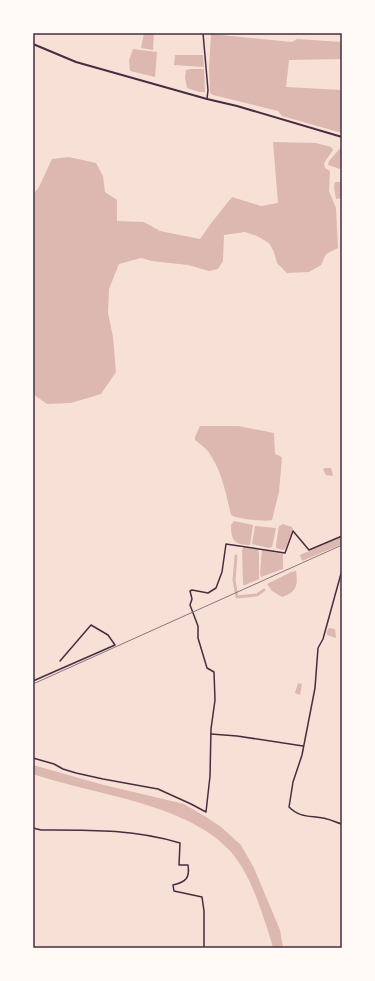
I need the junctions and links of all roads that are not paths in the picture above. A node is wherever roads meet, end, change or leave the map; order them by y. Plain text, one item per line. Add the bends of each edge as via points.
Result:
1 (203, 33) edge
2 (33, 44) edge
3 (207, 99) junction
4 (342, 137) edge
5 (342, 536) edge
6 (342, 570) edge
7 (60, 661) dead end
8 (33, 681) edge
9 (211, 734) junction
10 (303, 746) junction
11 (33, 758) edge
12 (342, 824) edge
13 (33, 828) edge
14 (204, 948) edge

1 - 3 street
2 - 3 main road via 76,62
3 - 4 main road
5 - 9 street via 309,550 293,531 286,553 226,544 222,572 216,588 208,592 190,591 190,605 198,626 198,638 207,668 214,672 215,700
6 - 10 street via 323,639 318,648 315,688
7 - 8 street via 91,625 108,635 115,645
9 - 10 street
9 - 11 street via 206,812 158,788 69,771
10 - 12 street via 289,807 294,812 310,818 327,819
13 - 14 street via 122,831 180,843 179,865 188,865 189,872 187,879 173,885 174,891 202,897

